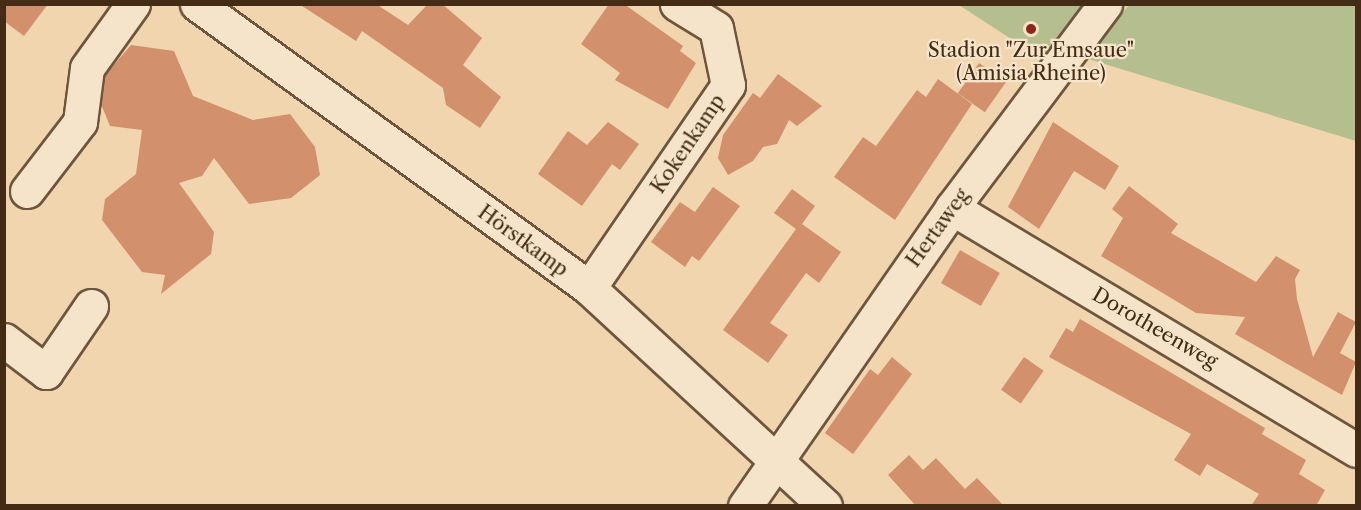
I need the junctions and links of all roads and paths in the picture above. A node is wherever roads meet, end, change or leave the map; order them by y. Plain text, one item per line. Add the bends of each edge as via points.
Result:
1 (133, 4) edge
2 (197, 4) edge
3 (677, 4) edge
4 (1105, 4) edge
5 (27, 191) dead end
6 (952, 208) junction
7 (589, 288) junction
8 (92, 306) dead end
9 (4, 340) edge
10 (1356, 450) edge
11 (777, 456) junction
12 (745, 506) edge
13 (825, 506) edge

1 - 5 street via 87,68 80,122
2 - 7 street, Hörstkamp
3 - 7 street, Kokenkamp via 716,28 728,85
4 - 6 street, Hertaweg
6 - 10 street, Dorotheenweg
6 - 11 street, Hertaweg
7 - 11 street, Hörstkamp
8 - 9 street via 46,372
11 - 12 street, Hertaweg
11 - 13 street, Hörstkamp

